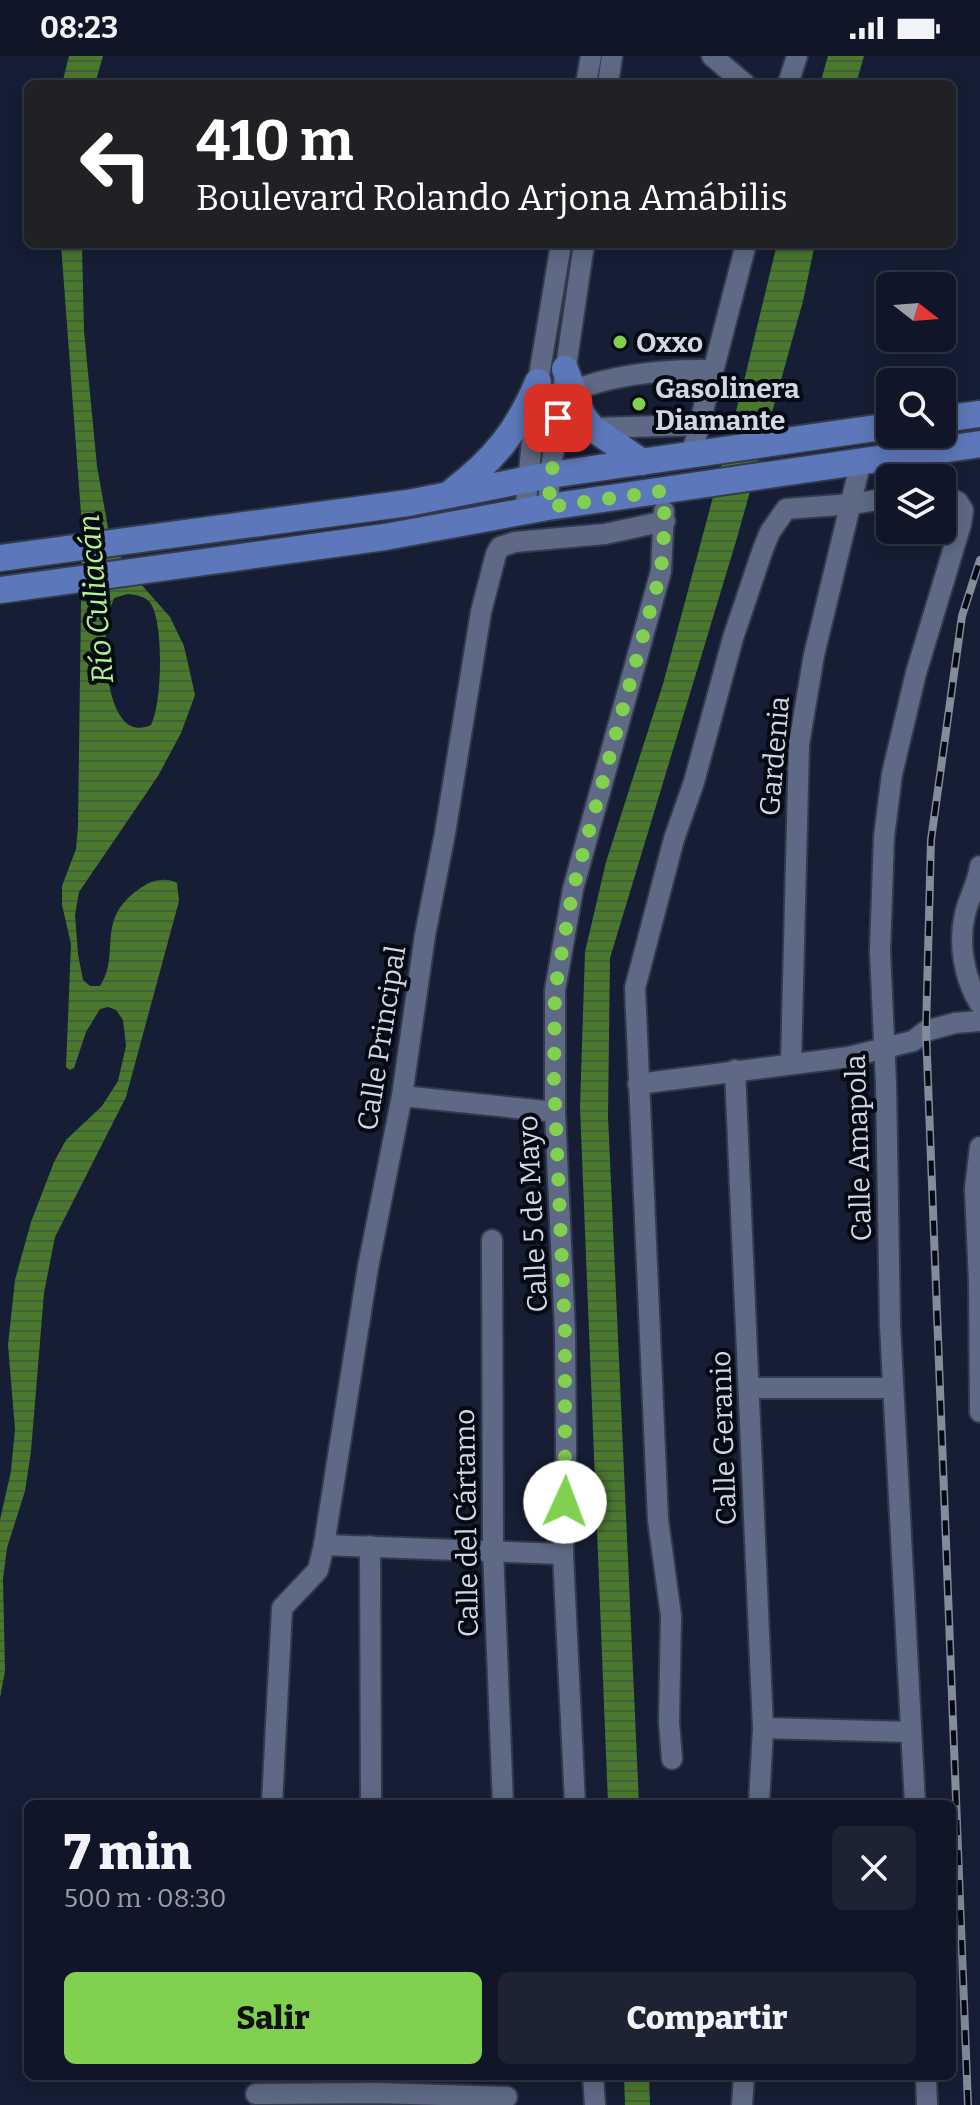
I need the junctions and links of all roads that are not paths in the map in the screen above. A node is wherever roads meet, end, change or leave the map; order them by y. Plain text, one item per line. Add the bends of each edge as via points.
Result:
1 (591, 56) edge
2 (612, 56) edge
3 (712, 56) edge
4 (797, 56) edge
5 (587, 80) edge
6 (609, 80) edge
7 (740, 80) edge
8 (789, 80) edge
9 (560, 248) edge
10 (584, 248) edge
11 (745, 248) edge
12 (544, 347) junction
13 (569, 370) junction
14 (713, 370) junction
15 (538, 382) junction
16 (980, 414) edge
17 (956, 417) edge
18 (699, 425) junction
19 (592, 428) junction
20 (876, 428) edge
21 (980, 444) edge
22 (698, 452) junction
23 (861, 461) junction
24 (642, 462) junction
25 (540, 476) junction
26 (662, 491) junction
27 (446, 497) junction
28 (876, 500) edge
29 (852, 504) junction
30 (956, 504) edge
31 (537, 509) junction
32 (665, 521) junction
33 (956, 541) edge
34 (955, 544) edge
35 (0, 558) edge
36 (0, 590) edge
37 (980, 866) edge
38 (980, 1004) edge
39 (980, 1021) edge
40 (884, 1050) junction
41 (791, 1063) junction
42 (735, 1070) junction
43 (638, 1084) junction
44 (402, 1096) junction
45 (555, 1112) junction
46 (980, 1147) edge
47 (492, 1240) dead end
48 (750, 1388) junction
49 (893, 1388) junction
50 (980, 1412) edge
51 (324, 1545) junction
52 (370, 1546) junction
53 (493, 1550) junction
54 (563, 1554) junction
55 (763, 1728) junction
56 (911, 1732) junction
57 (672, 1759) dead end
58 (272, 1800) edge
59 (371, 1800) edge
60 (503, 1800) edge
61 (575, 1800) edge
62 (759, 1800) edge
63 (915, 1800) edge
64 (507, 2080) edge
65 (593, 2080) edge
66 (744, 2080) edge
67 (926, 2080) edge
68 (377, 2091) edge
69 (256, 2092) edge
70 (506, 2101) edge
71 (595, 2105) edge
72 (742, 2105) edge
73 (927, 2105) edge

1 - 5 street
2 - 6 street
3 - 7 street
4 - 8 street
9 - 12 street
10 - 13 street
11 - 14 street
12 - 13 street
12 - 15 street
13 - 14 street via 600,380
13 - 19 main road via 582,415
13 - 25 street
14 - 18 street
15 - 25 street
15 - 27 main road via 509,437 488,463
16 - 17 main road
18 - 19 street
18 - 22 street
19 - 24 main road
20 - 22 main road
21 - 23 main road
22 - 24 main road
23 - 26 main road
23 - 29 street, Gardenia
24 - 25 main road
25 - 27 main road
25 - 31 street
26 - 31 main road
26 - 32 street, Calle 5 de Mayo
27 - 35 main road
28 - 29 street
29 - 41 street, Gardenia via 814,655 799,744
29 - 43 street via 786,509 770,532 752,578 635,988
30 - 33 street, Calle Amapola via 963,510
31 - 36 main road via 385,537
32 - 44 street, Calle Principal via 605,534 529,540 500,547 496,554 481,612
32 - 45 street, Calle 5 de Mayo via 661,571 561,945 553,1028
34 - 40 street, Calle Amapola via 916,673 886,811 880,951
37 - 38 street via 964,914 962,946 969,987
39 - 40 street via 926,1031
40 - 41 street
40 - 49 street, Calle Amapola
41 - 42 street
42 - 43 street
42 - 48 street, Calle Geranio
43 - 57 street via 658,1520 671,1616
44 - 45 street
44 - 51 street, Calle Principal via 368,1267
45 - 54 street, Calle 5 de Mayo via 565,1332
46 - 50 street via 975,1189
47 - 53 street, Calle del Cártamo
48 - 49 street
48 - 55 street, Calle Geranio
49 - 56 street, Calle Amapola
51 - 52 street
51 - 58 street, Calle Principal via 318,1570 282,1608
52 - 53 street
52 - 59 street
53 - 54 street
53 - 60 street, Calle del Cártamo
54 - 61 street, Calle 5 de Mayo
55 - 56 street
55 - 62 street, Calle Geranio
56 - 63 street, Calle Amapola
64 - 70 street
65 - 71 street
66 - 72 street
67 - 73 street
68 - 69 street
68 - 70 street

